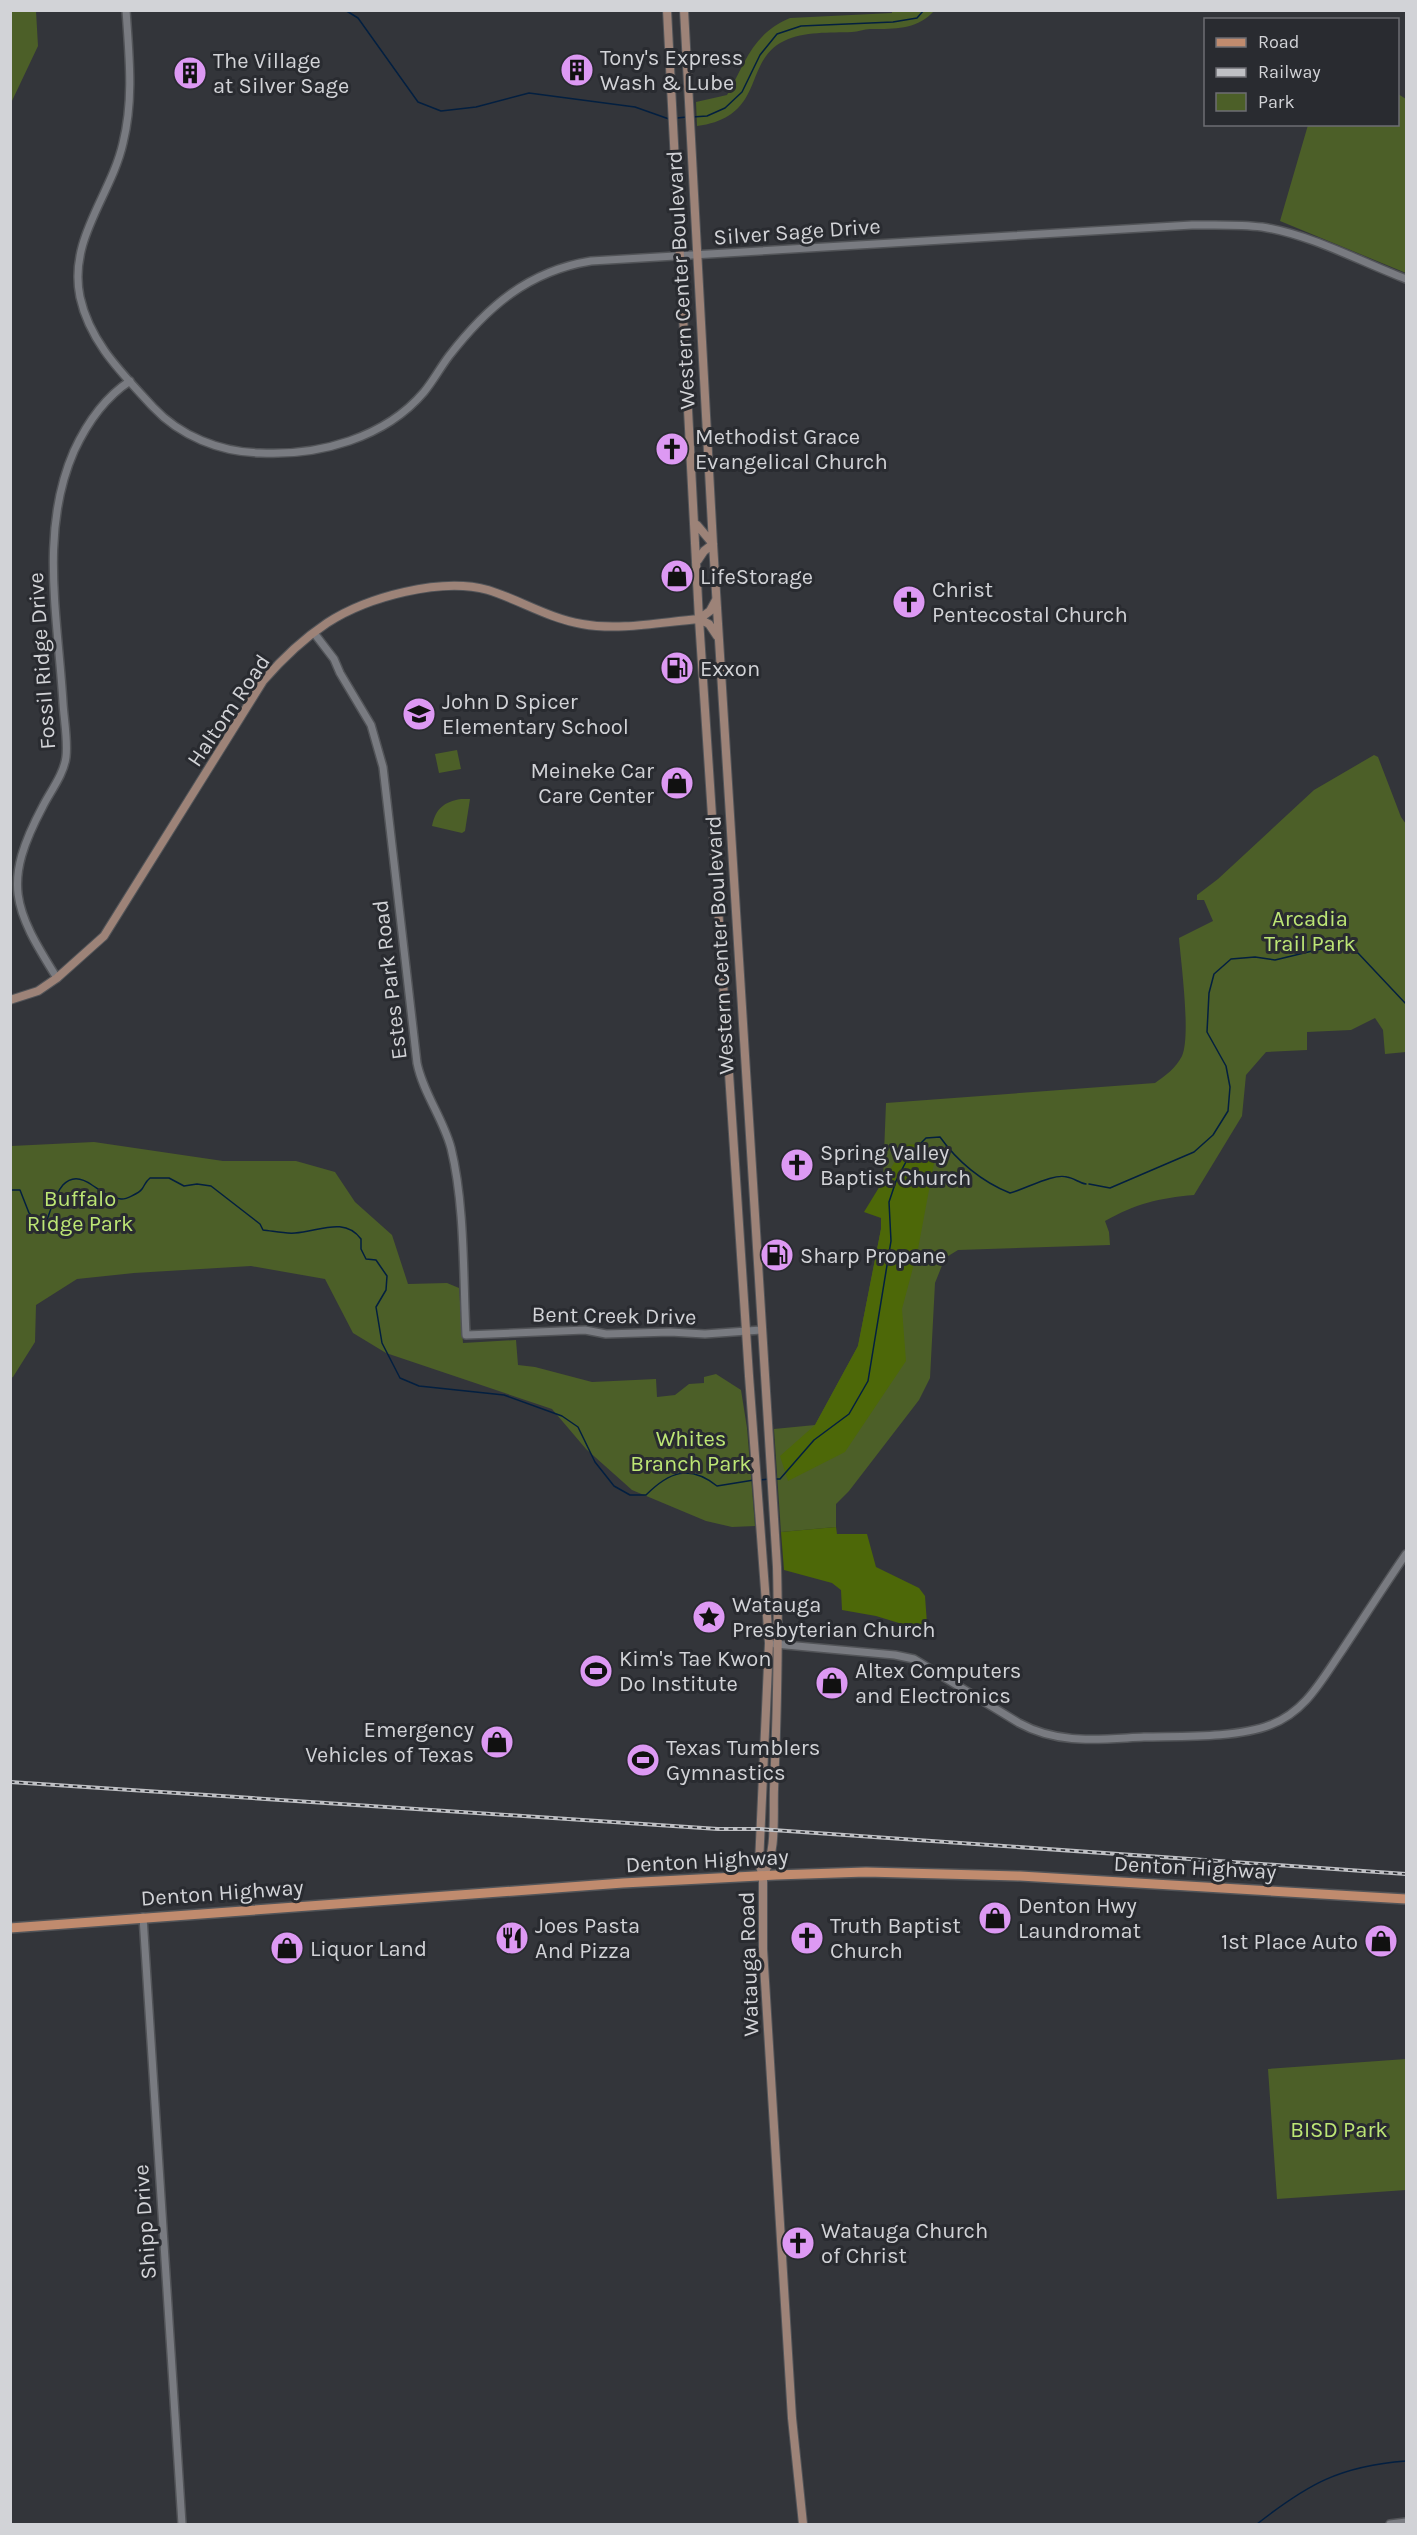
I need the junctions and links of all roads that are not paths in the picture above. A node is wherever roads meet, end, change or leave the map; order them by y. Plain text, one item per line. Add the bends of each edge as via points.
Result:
1 (126, 10) edge
2 (668, 10) edge
3 (684, 10) edge
4 (684, 21) junction
5 (668, 23) junction
6 (697, 255) junction
7 (680, 256) junction
8 (1407, 279) edge
9 (130, 381) junction
10 (695, 522) junction
11 (713, 544) junction
12 (697, 562) junction
13 (716, 599) junction
14 (699, 619) junction
15 (314, 633) junction
16 (719, 638) junction
17 (57, 978) junction
18 (10, 1000) edge
19 (761, 1330) junction
20 (746, 1332) junction
21 (466, 1335) joint
22 (748, 1376) junction
23 (764, 1376) junction
24 (1407, 1554) edge
25 (769, 1642) junction
26 (779, 1644) junction
27 (763, 1875) junction
28 (1407, 1899) edge
29 (144, 1917) junction
30 (10, 1928) edge
31 (1407, 2522) edge
32 (182, 2524) edge
33 (803, 2524) edge
34 (1390, 2524) edge

1 - 9 street, Silver Sage Drive via 131,70 129,116 116,165 80,248 78,273 80,296 97,340
2 - 5 main road, Western Center Boulevard
3 - 4 main road, Western Center Boulevard
4 - 5 main road
4 - 6 main road, Western Center Boulevard
5 - 7 main road, Western Center Boulevard
6 - 7 street, Silver Sage Drive
6 - 8 street, Silver Sage Drive via 1244,225 1312,240
6 - 11 main road, Western Center Boulevard
7 - 9 street, Silver Sage Drive via 591,261 537,276 483,316 416,399 370,434 342,443 269,454 225,448 199,440 164,418
7 - 10 main road, Western Center Boulevard
9 - 17 street, Fossil Ridge Drive via 88,424 69,464 56,508 52,576 66,759 24,844 18,887 28,930
10 - 11 main road
10 - 12 main road, Western Center Boulevard
11 - 12 main road
11 - 13 main road, Western Center Boulevard
12 - 14 main road, Western Center Boulevard
13 - 14 main road
13 - 16 main road, Western Center Boulevard
14 - 15 main road, Haltom Road via 589,625 543,614 487,590 441,586 371,602 333,619
14 - 16 main road via 709,624
14 - 20 main road, Western Center Boulevard
15 - 17 main road, Haltom Road via 283,658 263,681 104,936
15 - 21 street, Estes Park Road via 334,659 371,726 383,767 417,1063 450,1144 457,1178
16 - 19 main road, Western Center Boulevard
17 - 18 main road, Haltom Road via 38,991
19 - 20 street, Bent Creek Drive
19 - 23 main road, Western Center Boulevard
20 - 21 street, Bent Creek Drive via 611,1334 585,1330
20 - 22 main road, Watauga Road
22 - 23 main road
22 - 25 main road, Watauga Road
23 - 26 main road, Western Center Boulevard
24 - 26 street via 1313,1695 1282,1719 1243,1732 1104,1739 1053,1737 1020,1724 914,1659
25 - 26 street
25 - 27 main road, Watauga Road via 759,1840
26 - 27 main road, Western Center Boulevard via 772,1831 769,1865
27 - 28 main road, Denton Highway via 1005,1875
27 - 29 main road, Denton Highway
27 - 33 main road, Watauga Road via 764,1964 792,2418
29 - 30 main road, Denton Highway
29 - 32 street, Shipp Drive
31 - 34 street

